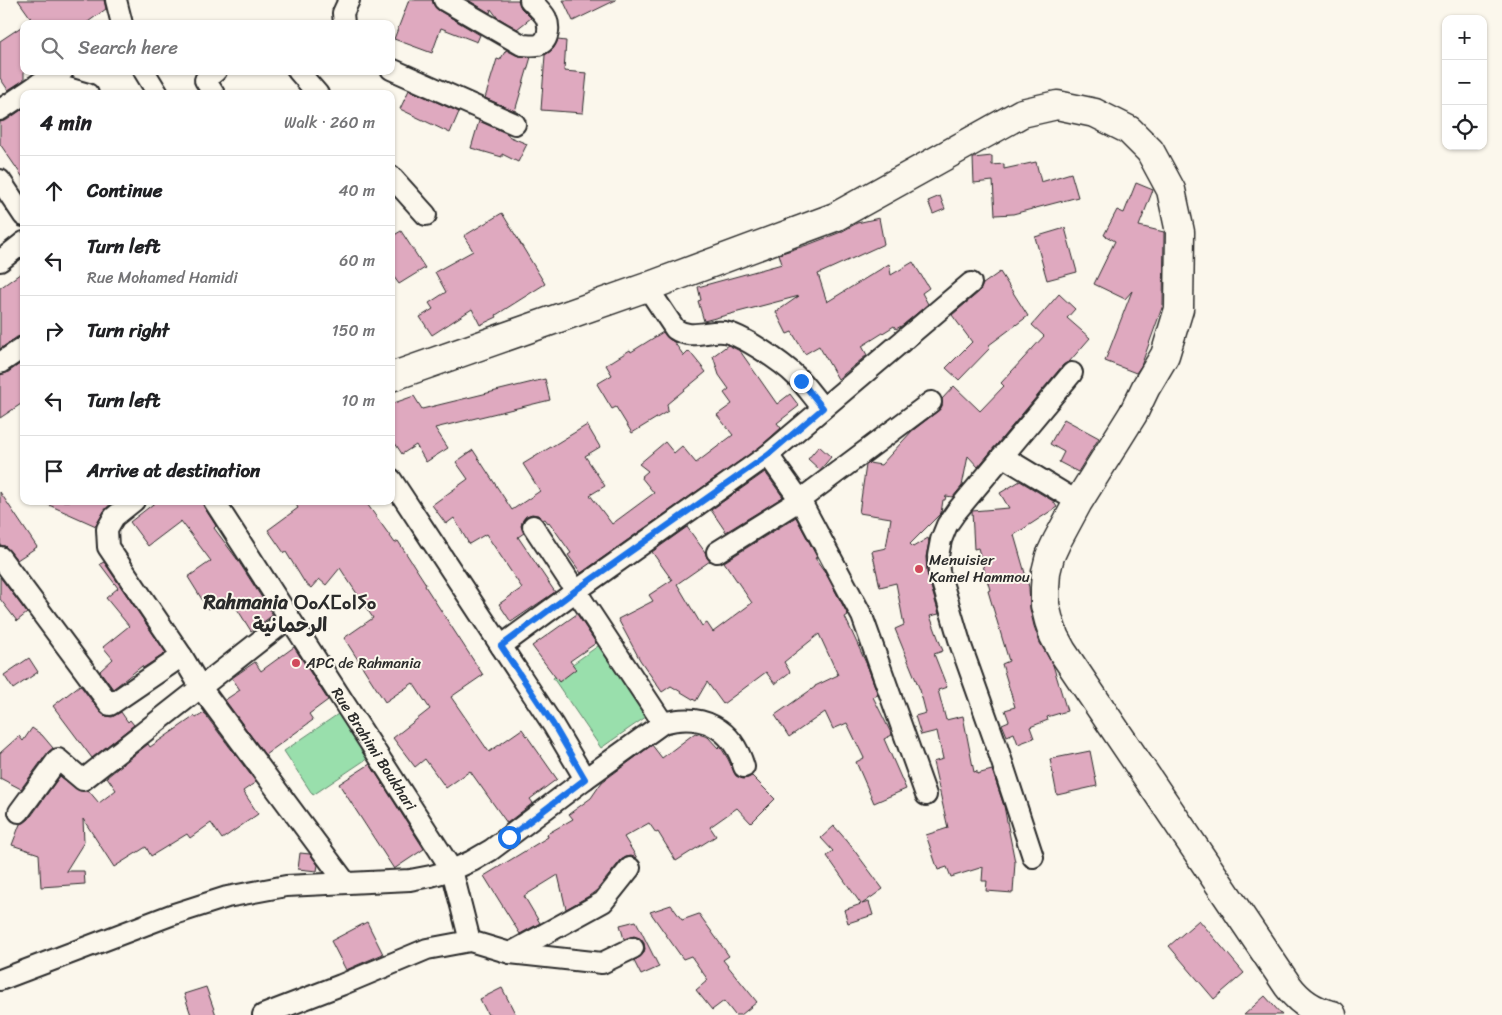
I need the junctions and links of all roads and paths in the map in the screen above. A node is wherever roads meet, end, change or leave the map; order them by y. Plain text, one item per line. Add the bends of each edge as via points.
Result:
1 (116, 0) edge
2 (349, 0) edge
3 (444, 0) edge
4 (530, 0) edge
5 (121, 20) edge
6 (344, 20) edge
7 (395, 71) edge
8 (56, 75) edge
9 (146, 75) edge
10 (211, 75) edge
11 (301, 75) edge
12 (29, 90) edge
13 (75, 90) edge
14 (156, 90) edge
15 (211, 90) edge
16 (315, 90) edge
17 (20, 96) edge
18 (0, 110) edge
19 (515, 124) dead end
20 (0, 180) edge
21 (395, 181) edge
22 (20, 210) edge
23 (426, 216) dead end
24 (20, 245) edge
25 (0, 261) edge
26 (971, 283) dead end
27 (648, 287) junction
28 (20, 350) edge
29 (0, 363) edge
30 (1072, 373) dead end
31 (395, 376) edge
32 (931, 402) dead end
33 (823, 408) junction
34 (768, 455) junction
35 (1002, 456) junction
36 (395, 485) edge
37 (800, 500) junction
38 (1078, 502) junction
39 (129, 505) edge
40 (217, 505) edge
41 (533, 526) dead end
42 (717, 552) dead end
43 (0, 557) edge
44 (576, 590) junction
45 (289, 618) junction
46 (501, 646) junction
47 (182, 656) junction
48 (201, 688) junction
49 (663, 723) junction
50 (744, 767) dead end
51 (585, 779) junction
52 (926, 795) dead end
53 (19, 812) dead end
54 (1033, 857) dead end
55 (630, 868) dead end
56 (452, 870) junction
57 (346, 883) junction
58 (470, 941) junction
59 (633, 948) dead end
60 (510, 953) junction
61 (0, 980) edge
62 (262, 1015) edge
63 (1332, 1015) edge

1 - 5 street
2 - 6 street
3 - 4 street via 516,42 533,46 540,44 548,31 545,17
7 - 19 street
8 - 12 street
9 - 14 street
10 - 15 street via 205,80
11 - 16 street
12 - 13 street via 62,86
17 - 18 street
20 - 22 street
21 - 23 street
24 - 25 street
26 - 33 street
27 - 31 street
27 - 33 street via 675,329 690,335 722,332 741,337 792,372
27 - 38 street via 835,217 1022,113 1057,105 1104,117 1129,130 1150,151 1171,190 1180,232 1179,309 1165,355 1133,414
28 - 29 street
30 - 35 street
32 - 37 street
33 - 34 street
34 - 37 street
34 - 44 street
35 - 38 street
35 - 54 street via 947,525 938,556 939,572
36 - 46 street
37 - 42 street
37 - 52 street via 862,616
38 - 63 street via 1050,556 1046,572 1046,605 1054,636 1288,986 1308,1006
39 - 47 street via 114,517 106,530 108,547
40 - 45 street, Rue Brahimi Boukhari
41 - 44 street
43 - 47 street via 110,705
44 - 46 street
44 - 49 street
45 - 48 street
45 - 56 street, Rue Brahimi Boukhari
46 - 51 street
47 - 48 street
48 - 53 street via 83,780 58,758
48 - 57 street
49 - 50 street via 698,720 719,729 735,746
49 - 51 street
51 - 56 street via 491,850
55 - 60 street via 603,902
56 - 57 street via 410,880
56 - 58 street, Rue Brahimi Boukhari
57 - 61 street via 286,886 218,900
58 - 60 street
58 - 62 street via 427,949
59 - 60 street via 602,963

